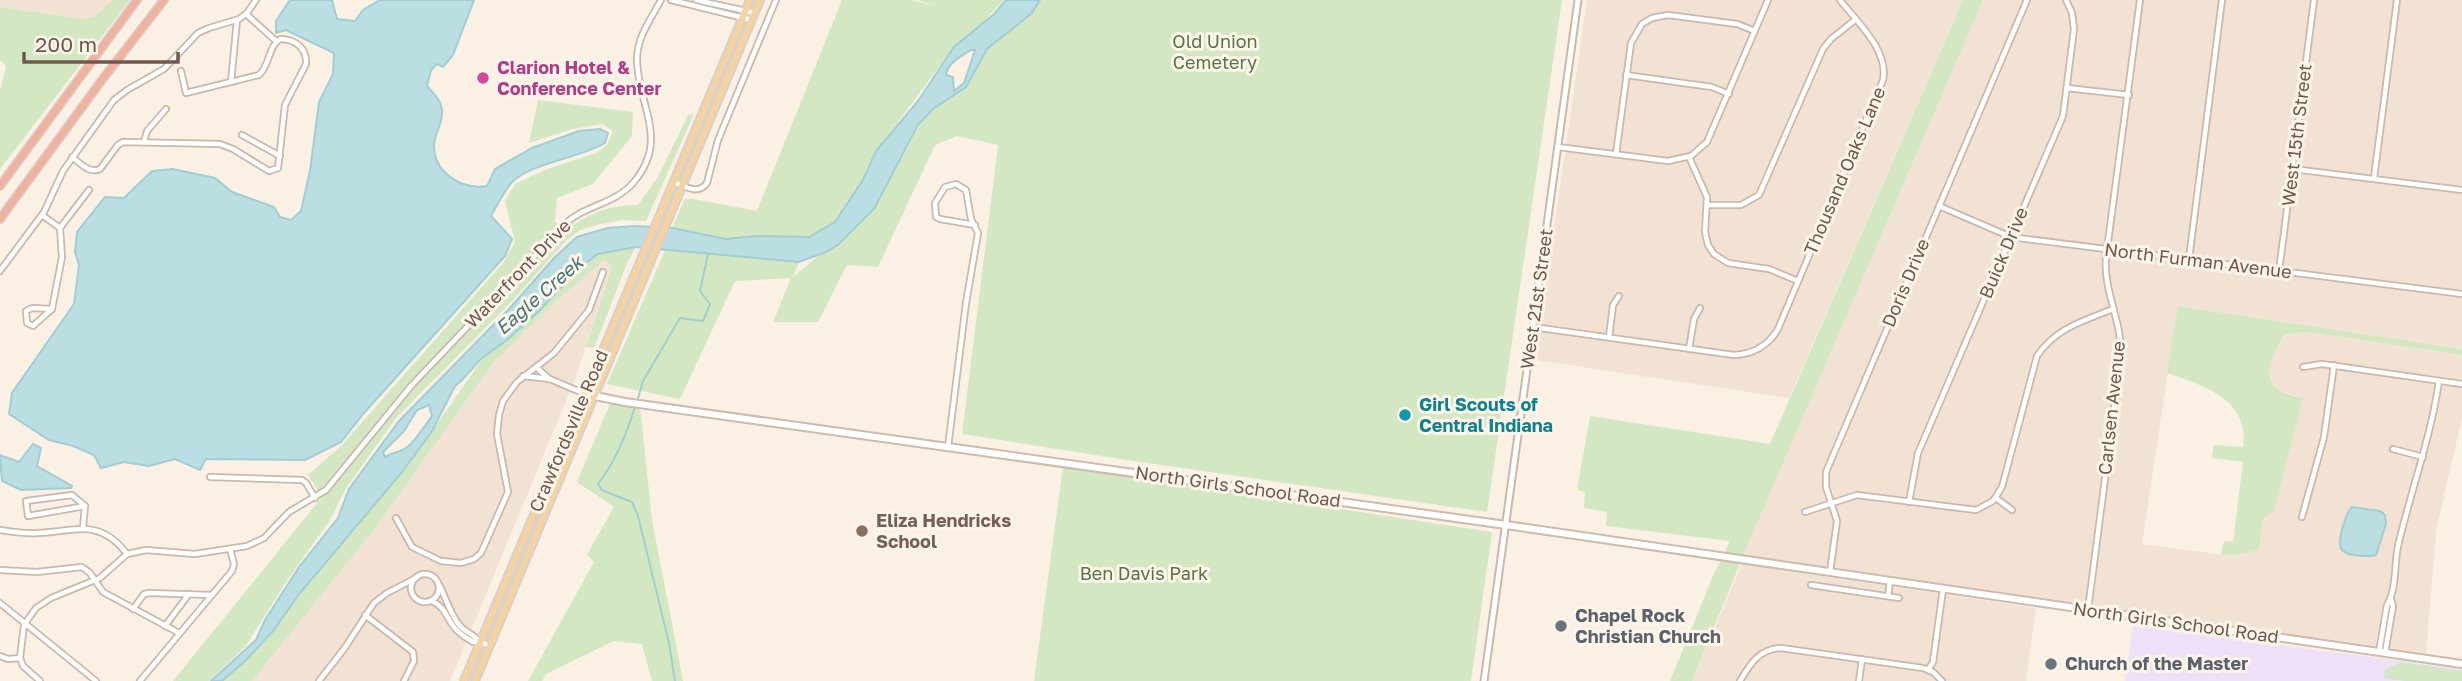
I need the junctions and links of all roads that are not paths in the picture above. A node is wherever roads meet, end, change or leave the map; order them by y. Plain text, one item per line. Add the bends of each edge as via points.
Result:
1 (137, 0) edge
2 (164, 0) edge
3 (256, 0) edge
4 (661, 0) edge
5 (671, 0) edge
6 (696, 0) edge
7 (750, 0) edge
8 (760, 0) edge
9 (776, 0) edge
10 (1578, 0) edge
11 (1768, 0) edge
12 (1840, 0) edge
13 (2027, 0) edge
14 (2066, 0) edge
15 (2140, 0) edge
16 (2222, 0) edge
17 (2315, 0) edge
18 (2397, 0) edge
19 (246, 14) junction
20 (744, 14) junction
21 (753, 17) junction
22 (237, 20) junction
23 (1855, 20) junction
24 (1755, 31) junction
25 (278, 40) junction
26 (181, 71) dead end
27 (1626, 75) junction
28 (231, 82) junction
29 (2067, 88) junction
30 (1729, 94) junction
31 (2129, 95) junction
32 (166, 109) dead end
33 (242, 135) dead end
34 (144, 142) junction
35 (1558, 147) junction
36 (1615, 154) junction
37 (281, 156) junction
38 (72, 157) junction
39 (1689, 157) junction
40 (2293, 169) junction
41 (2374, 178) junction
42 (674, 182) junction
43 (0, 186) edge
44 (683, 186) junction
45 (89, 190) dead end
46 (2462, 190) edge
47 (1708, 205) junction
48 (1939, 206) junction
49 (42, 215) junction
50 (0, 219) edge
51 (975, 225) junction
52 (60, 228) junction
53 (2011, 237) junction
54 (2107, 250) junction
55 (2189, 259) junction
56 (0, 271) edge
57 (2279, 271) junction
58 (603, 272) dead end
59 (1798, 281) junction
60 (2462, 294) edge
61 (1619, 296) dead end
62 (52, 309) junction
63 (1700, 309) dead end
64 (2113, 309) junction
65 (1533, 327) junction
66 (1609, 337) junction
67 (1689, 349) junction
68 (2334, 365) junction
69 (536, 367) junction
70 (2303, 367) dead end
71 (523, 376) junction
72 (550, 379) junction
73 (2439, 381) junction
74 (2462, 384) edge
75 (585, 394) junction
76 (594, 397) junction
77 (948, 447) junction
78 (2393, 449) dead end
79 (2423, 457) junction
80 (211, 477) dead end
81 (315, 498) junction
82 (1996, 498) junction
83 (1831, 502) junction
84 (1909, 502) junction
85 (85, 506) junction
86 (2011, 510) dead end
87 (1805, 512) dead end
88 (2302, 517) dead end
89 (396, 518) dead end
90 (1506, 525) junction
91 (83, 528) junction
92 (0, 530) edge
93 (230, 549) junction
94 (127, 554) junction
95 (0, 570) edge
96 (1830, 572) junction
97 (416, 578) junction
98 (94, 581) junction
99 (1890, 581) junction
100 (438, 583) junction
101 (1811, 585) dead end
102 (398, 588) junction
103 (1943, 589) junction
104 (412, 593) junction
105 (189, 594) junction
106 (212, 595) junction
107 (1888, 596) junction
108 (1899, 598) dead end
109 (431, 600) junction
110 (0, 603) edge
111 (133, 609) junction
112 (2088, 610) junction
113 (365, 615) junction
114 (25, 624) junction
115 (165, 626) junction
116 (179, 633) junction
117 (480, 641) junction
118 (490, 646) junction
119 (2382, 653) junction
120 (0, 656) edge
121 (20, 658) junction
122 (1862, 659) junction
123 (2462, 664) edge
124 (1928, 670) junction
125 (40, 681) edge
126 (96, 681) edge
127 (140, 681) edge
128 (318, 681) edge
129 (404, 681) edge
130 (464, 681) edge
131 (475, 681) edge
132 (1484, 681) edge
133 (1740, 681) edge
134 (1859, 681) edge
135 (1942, 681) edge

1 - 43 highway
2 - 50 highway
3 - 19 street
4 - 81 street, Waterfront Drive via 643,33 638,54 652,136 639,176 616,197 565,224 411,386
5 - 20 street
6 - 20 street
7 - 20 main road, Crawfordsville Road
8 - 21 main road, Crawfordsville Road
9 - 44 street via 718,140 707,183 697,190
10 - 35 street, West 21st Street
11 - 24 street
12 - 23 street, Thousand Oaks Lane
13 - 48 street, Doris Drive
14 - 29 street, Buick Drive via 2074,22
15 - 31 street, Carlsen Avenue
16 - 55 street
17 - 40 street, West 15th Street
18 - 41 street
19 - 22 street
19 - 25 street
20 - 21 street
20 - 42 main road, Crawfordsville Road
21 - 44 main road, Crawfordsville Road
22 - 28 street
22 - 38 street via 202,31 164,69 123,92
23 - 47 street via 1823,49 1760,193 1743,205
23 - 59 street, Thousand Oaks Lane via 1881,56 1883,80
24 - 27 street via 1684,17 1651,18 1633,36
24 - 30 street
25 - 28 street via 263,71
25 - 37 street via 299,45 307,57 285,105
26 - 28 street via 187,93
27 - 30 street via 1712,87
27 - 36 street
29 - 31 street
29 - 53 street, Buick Drive via 2060,123
30 - 39 street via 1707,142
31 - 54 street, Carlsen Avenue
32 - 34 street via 146,131
33 - 37 street
34 - 37 street via 220,144 267,170 275,170
34 - 38 street via 118,144 96,171
35 - 36 street
35 - 65 street, West 21st Street
36 - 39 street via 1668,161
38 - 49 street
39 - 47 street
40 - 41 street
40 - 57 street, West 15th Street
41 - 46 street
42 - 44 street
42 - 75 main road, Crawfordsville Road
44 - 76 main road, Crawfordsville Road
45 - 52 street
47 - 59 street via 1705,233 1716,255 1731,264 1769,269
48 - 53 street, North Furman Avenue
48 - 83 street, Doris Drive via 1826,472
49 - 52 street
49 - 56 street
51 - 51 street via 967,190 956,184 945,187 936,203 936,217
51 - 77 street via 976,250
52 - 62 street via 62,257
53 - 54 street, North Furman Avenue
53 - 84 street, Buick Drive via 1918,453
54 - 55 street, North Furman Avenue
54 - 64 street, Carlsen Avenue via 2106,279
55 - 57 street, North Furman Avenue
57 - 60 street, North Furman Avenue
58 - 69 street via 589,310 552,355
59 - 67 street, Thousand Oaks Lane via 1777,331 1764,346 1738,355
61 - 66 street via 1613,305
62 - 62 street via 28,309 26,321 37,325
63 - 67 street
64 - 82 street via 2061,331 2038,356
64 - 112 street, Carlsen Avenue via 2121,355
65 - 66 street
65 - 90 street, West 21st Street
66 - 67 street
68 - 70 street
68 - 73 street
68 - 88 street via 2324,437
69 - 71 street
69 - 72 street
71 - 72 street
71 - 89 street via 505,397 499,415 497,439 508,492 481,553 461,563 441,561 415,549
72 - 75 street
73 - 74 street
73 - 79 street
75 - 76 main road, North Girls School Road
75 - 117 main road, Crawfordsville Road
76 - 77 main road, North Girls School Road
76 - 118 main road, Crawfordsville Road
77 - 90 main road, North Girls School Road
78 - 79 street
79 - 119 street via 2398,549
80 - 81 street via 302,480
81 - 93 street, Waterfront Drive via 289,512 260,540
82 - 84 street via 1973,510
82 - 86 street
83 - 84 street via 1857,495
83 - 87 street
83 - 96 street, Doris Drive via 1837,521
85 - 85 street via 72,495 26,501 28,516
85 - 91 street
90 - 96 main road, North Girls School Road
90 - 132 street, West 21st Street
91 - 92 street via 37,534
91 - 94 street via 106,535
93 - 94 street, Waterfront Drive
93 - 106 street via 233,570
94 - 98 street
95 - 98 street via 77,567 88,571
96 - 99 main road, North Girls School Road
97 - 100 street via 429,574
97 - 102 street
97 - 104 street
98 - 111 street via 103,592
98 - 114 street via 41,603
99 - 103 main road, North Girls School Road
99 - 107 street
100 - 109 street via 438,594
100 - 117 street via 458,623
101 - 107 street
102 - 104 street
102 - 113 street via 379,598
103 - 112 main road, North Girls School Road
103 - 124 street
104 - 109 street via 421,601
105 - 106 street
105 - 111 street via 144,594
105 - 115 street
106 - 116 street
107 - 108 street
109 - 117 street via 443,608 463,636
110 - 114 street
111 - 115 street
112 - 119 main road, North Girls School Road
113 - 128 street
113 - 129 street via 413,652 414,661
114 - 121 street
114 - 126 street
115 - 116 street
116 - 127 street
117 - 118 street
117 - 130 main road, Crawfordsville Road
118 - 131 main road, Crawfordsville Road
119 - 123 main road, North Girls School Road
120 - 121 street
121 - 125 street
122 - 124 street
122 - 133 street via 1777,648 1756,657
122 - 134 street
124 - 135 street

